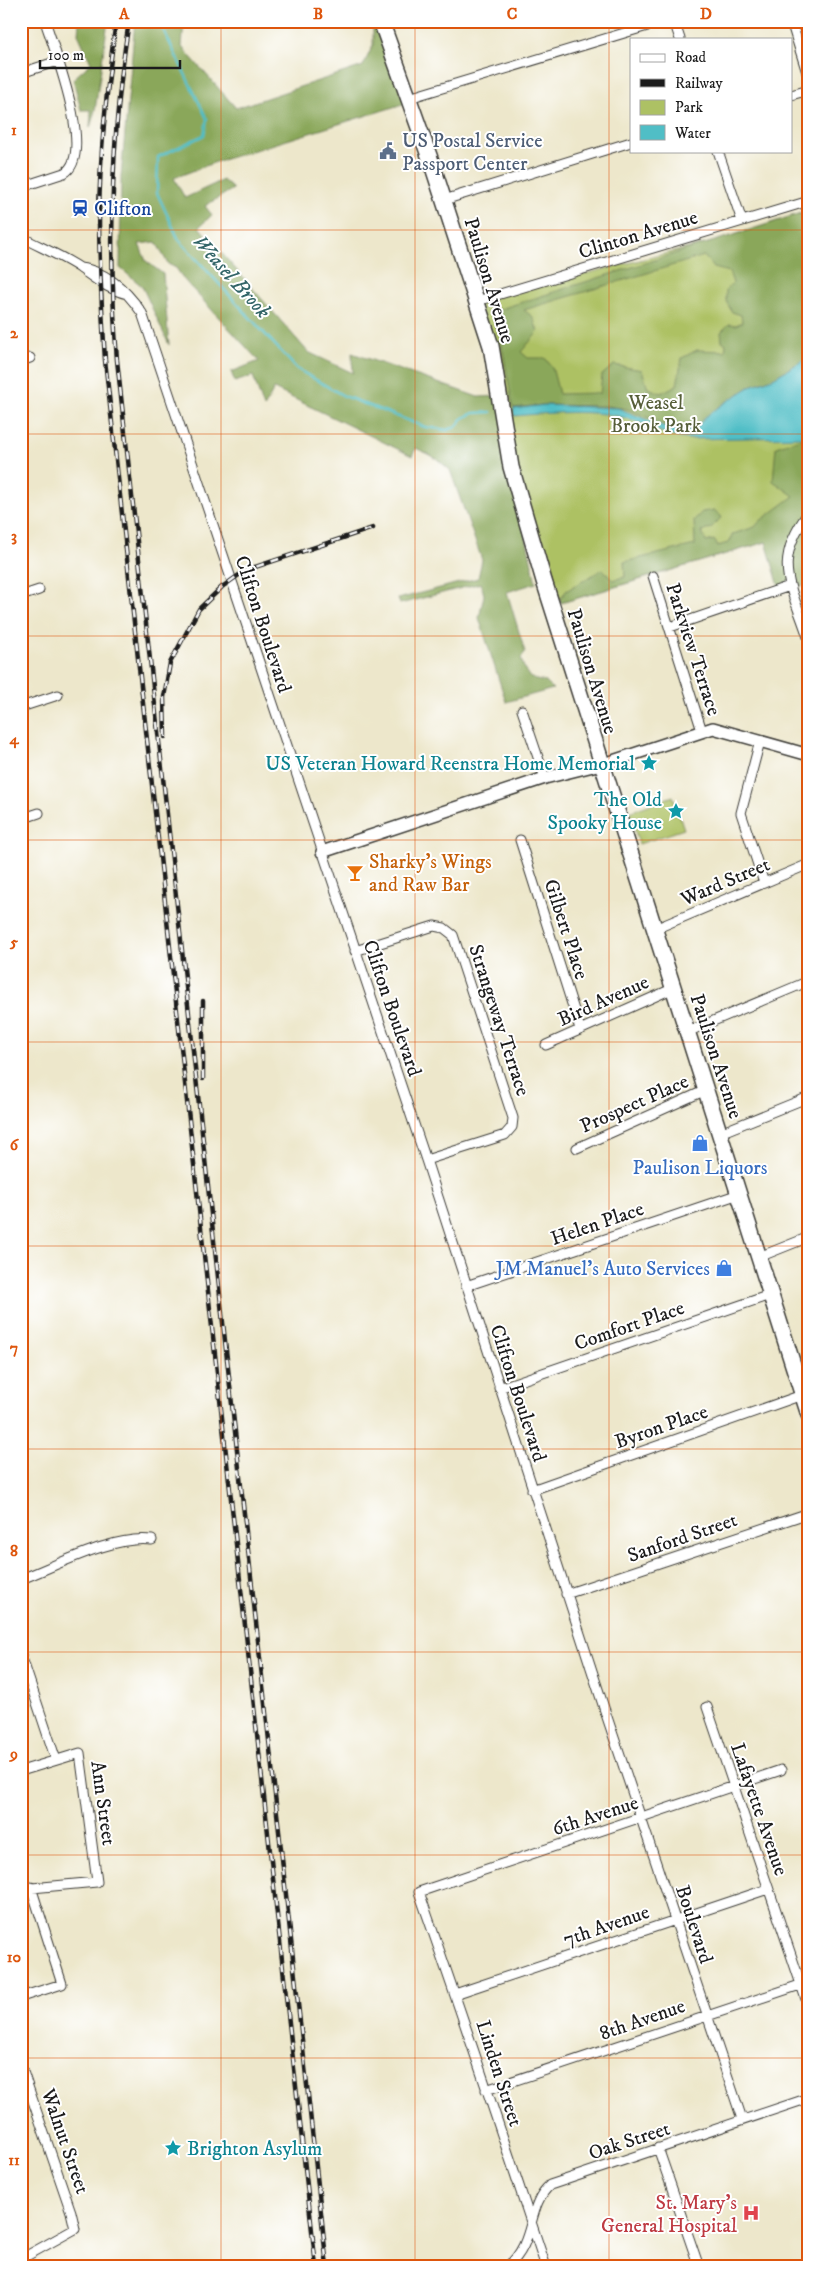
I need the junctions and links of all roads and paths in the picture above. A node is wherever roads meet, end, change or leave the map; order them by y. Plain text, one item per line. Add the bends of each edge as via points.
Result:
1 (45, 21) edge
2 (381, 21) edge
3 (664, 21) edge
4 (674, 21) edge
5 (791, 21) edge
6 (680, 38) edge
7 (58, 61) junction
8 (21, 74) edge
9 (809, 79) edge
10 (809, 90) edge
11 (792, 95) edge
12 (409, 98) junction
13 (630, 142) edge
14 (718, 152) edge
15 (21, 187) edge
16 (444, 200) junction
17 (809, 201) edge
18 (742, 221) junction
19 (21, 237) edge
20 (477, 301) junction
21 (809, 512) edge
22 (653, 576) dead end
23 (790, 586) junction
24 (39, 590) dead end
25 (21, 596) edge
26 (670, 627) junction
27 (809, 640) edge
28 (58, 695) dead end
29 (21, 707) edge
30 (522, 710) dead end
31 (702, 732) junction
32 (760, 741) junction
33 (809, 755) edge
34 (601, 764) junction
35 (546, 778) junction
36 (39, 813) dead end
37 (21, 819) edge
38 (520, 840) dead end
39 (322, 852) junction
40 (809, 864) edge
41 (764, 883) junction
42 (655, 929) junction
43 (355, 951) junction
44 (809, 981) edge
45 (674, 988) junction
46 (580, 1029) junction
47 (688, 1032) junction
48 (546, 1045) dead end
49 (706, 1090) junction
50 (809, 1097) edge
51 (720, 1133) junction
52 (577, 1148) dead end
53 (426, 1160) junction
54 (739, 1194) junction
55 (809, 1237) edge
56 (759, 1257) junction
57 (466, 1286) junction
58 (770, 1295) junction
59 (498, 1388) junction
60 (802, 1396) junction
61 (809, 1415) edge
62 (532, 1490) junction
63 (809, 1513) edge
64 (152, 1540) dead end
65 (21, 1579) edge
66 (566, 1594) junction
67 (21, 1654) edge
68 (707, 1707) dead end
69 (614, 1739) joint
70 (56, 1760) junction
71 (781, 1770) dead end
72 (21, 1771) edge
73 (734, 1787) junction
74 (641, 1818) junction
75 (26, 1888) edge
76 (768, 1889) junction
77 (419, 1892) joint
78 (675, 1920) junction
79 (805, 1983) edge
80 (455, 1994) junction
81 (21, 1997) edge
82 (809, 2008) edge
83 (707, 2016) junction
84 (21, 2066) edge
85 (486, 2090) junction
86 (809, 2098) edge
87 (742, 2120) junction
88 (658, 2148) junction
89 (532, 2224) junction
90 (21, 2258) edge
91 (506, 2267) edge
92 (546, 2267) edge
93 (699, 2267) edge

1 - 7 street
2 - 12 main road, Paulison Avenue
3 - 12 street
4 - 6 street
5 - 9 street
7 - 8 street
7 - 15 street via 73,112 73,166 64,173
10 - 11 street
12 - 16 main road, Paulison Avenue
13 - 16 street
14 - 18 street
16 - 20 main road, Paulison Avenue
17 - 18 street, Clinton Avenue
18 - 20 street, Clinton Avenue
19 - 39 street, Clifton Boulevard via 117,283 142,313
20 - 34 main road, Paulison Avenue via 491,346 511,467
21 - 23 street via 796,530 787,553 786,571
22 - 26 street, Parkview Terrace
23 - 26 street
23 - 27 street
24 - 25 street
26 - 31 street, Parkview Terrace
28 - 29 street
30 - 35 street
31 - 32 street via 713,728
31 - 34 street
32 - 33 street
32 - 41 street via 741,813
34 - 35 street
34 - 42 main road, Paulison Avenue
35 - 39 street
36 - 37 street
38 - 46 street, Gilbert Place
39 - 43 street, Clifton Boulevard
40 - 41 street, Ward Street
41 - 42 street, Ward Street
42 - 45 main road, Paulison Avenue
43 - 53 street, Clifton Boulevard
43 - 53 street, Strangeway Terrace via 434,926 444,928 454,936 513,1118 512,1127 505,1135
44 - 47 street
45 - 46 street, Bird Avenue
45 - 47 main road, Paulison Avenue
46 - 48 street, Bird Avenue
47 - 49 main road, Paulison Avenue
49 - 51 main road, Paulison Avenue
49 - 52 street, Prospect Place
50 - 51 street
51 - 54 main road, Paulison Avenue
53 - 57 street, Clifton Boulevard
54 - 56 main road, Paulison Avenue
54 - 57 street, Helen Place
55 - 56 street
56 - 58 main road, Paulison Avenue
57 - 59 street, Clifton Boulevard
58 - 59 street, Comfort Place
58 - 60 main road, Paulison Avenue
59 - 62 street, Clifton Boulevard
60 - 61 main road, Paulison Avenue
60 - 62 street, Byron Place
62 - 66 street, Clifton Boulevard
63 - 66 street, Sanford Street
64 - 65 street via 140,1538 116,1542
66 - 69 street, Clifton Boulevard
67 - 70 street
68 - 73 street, Lafayette Avenue
69 - 74 street, Boulevard
70 - 72 street
70 - 75 street, Ann Street via 80,1753 97,1882
71 - 73 street, 6th Avenue
73 - 74 street, 6th Avenue
73 - 76 street, Lafayette Avenue
74 - 77 street, 6th Avenue
74 - 78 street, Boulevard
75 - 81 street via 62,1984
76 - 78 street, 7th Avenue
76 - 79 street, Lafayette Avenue
77 - 80 street, Linden Street
78 - 80 street, 7th Avenue
78 - 83 street, Boulevard
79 - 82 street, Lafayette Avenue
79 - 83 street, 8th Avenue
80 - 85 street, Linden Street
83 - 85 street, 8th Avenue
83 - 87 street, Boulevard
84 - 90 street, Walnut Street via 75,2229
85 - 89 street, Linden Street
86 - 87 street, Oak Street
87 - 88 street, Oak Street
88 - 89 street, Oak Street via 550,2185 542,2193
88 - 93 street
89 - 91 street, Oak Street via 524,2247
89 - 92 street, Linden Street

